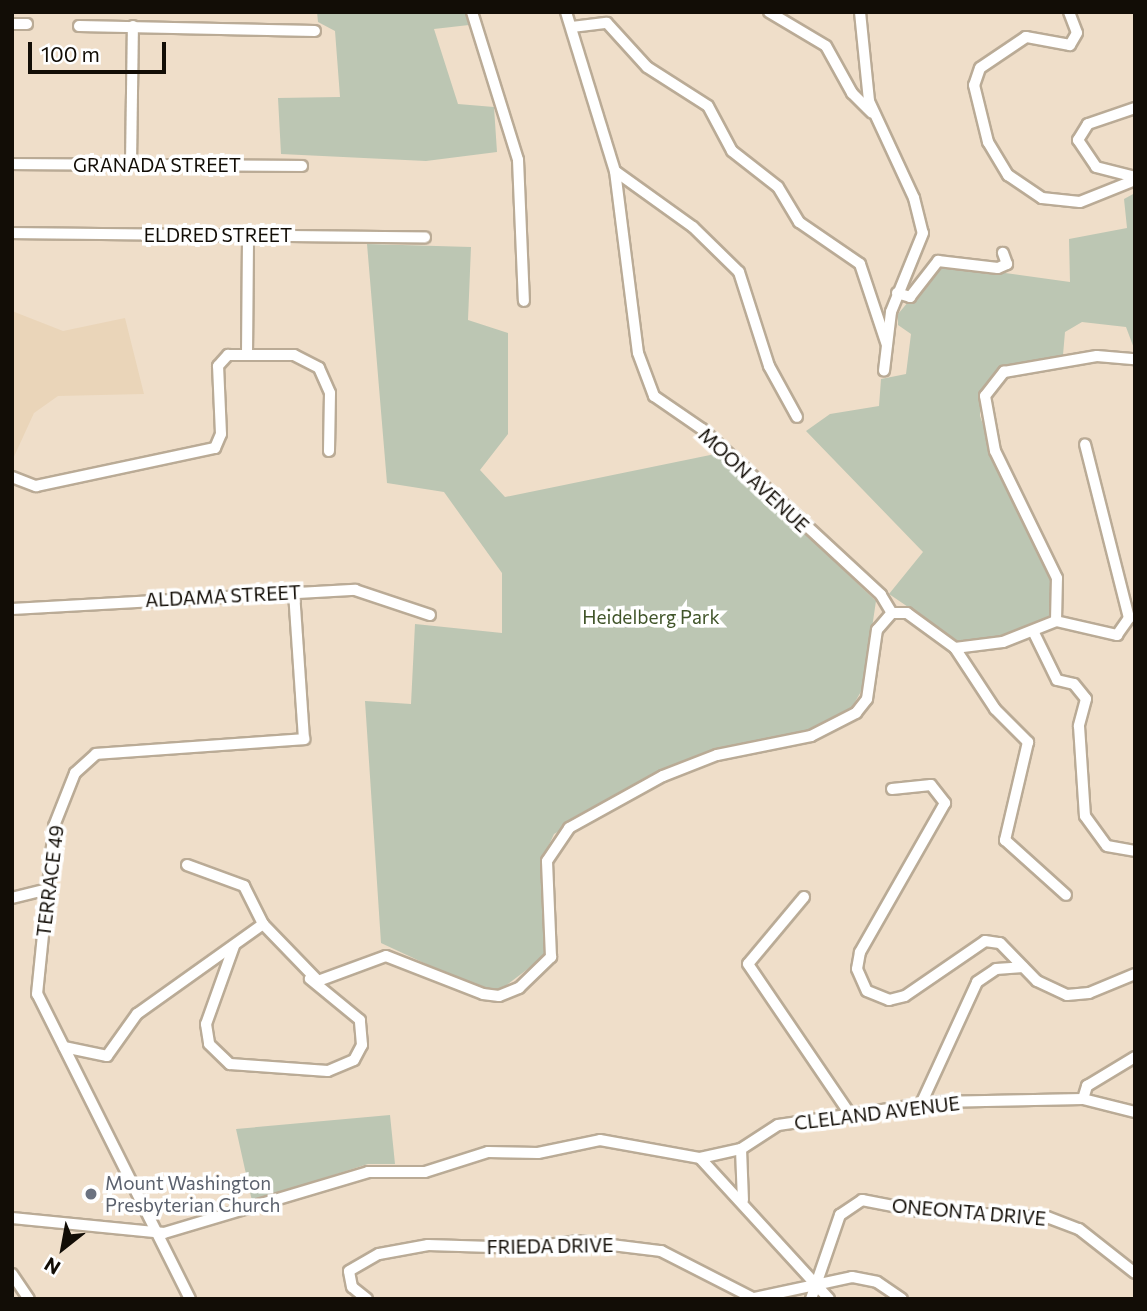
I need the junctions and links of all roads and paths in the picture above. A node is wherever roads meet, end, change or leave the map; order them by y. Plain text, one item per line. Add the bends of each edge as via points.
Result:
1 (472, 12) edge
2 (566, 12) edge
3 (769, 12) edge
4 (860, 12) edge
5 (1069, 12) edge
6 (12, 24) edge
7 (27, 24) dead end
8 (79, 26) dead end
9 (133, 26) junction
10 (572, 27) junction
11 (315, 31) dead end
12 (1135, 108) edge
13 (872, 113) junction
14 (12, 164) edge
15 (131, 164) junction
16 (302, 166) dead end
17 (615, 172) junction
18 (1135, 179) edge
19 (12, 233) edge
20 (248, 236) junction
21 (425, 237) dead end
22 (1003, 253) dead end
23 (897, 293) junction
24 (524, 301) dead end
25 (887, 345) junction
26 (247, 355) junction
27 (1135, 359) edge
28 (884, 371) dead end
29 (797, 416) dead end
30 (1085, 444) dead end
31 (329, 451) dead end
32 (12, 477) edge
33 (294, 591) junction
34 (12, 609) edge
35 (892, 613) junction
36 (430, 615) dead end
37 (1056, 621) junction
38 (1034, 633) junction
39 (955, 648) junction
40 (891, 789) dead end
41 (1135, 850) edge
42 (187, 865) dead end
43 (48, 889) junction
44 (1066, 895) dead end
45 (804, 897) dead end
46 (12, 898) edge
47 (263, 923) junction
48 (234, 945) junction
49 (1023, 967) junction
50 (303, 972) junction
51 (1135, 974) edge
52 (64, 1047) junction
53 (1135, 1057) edge
54 (1083, 1099) junction
55 (921, 1104) junction
56 (1135, 1112) edge
57 (852, 1117) junction
58 (741, 1149) junction
59 (700, 1158) junction
60 (743, 1200) junction
61 (12, 1218) edge
62 (156, 1232) junction
63 (1135, 1273) edge
64 (12, 1274) edge
65 (816, 1284) junction
66 (751, 1298) edge
67 (29, 1299) edge
68 (190, 1299) edge
69 (367, 1299) edge
70 (811, 1299) edge
71 (829, 1299) edge
72 (902, 1299) edge

1 - 24 street via 518,160
2 - 10 street, MOON AVENUE
3 - 13 street via 826,46 852,93
4 - 13 street
5 - 18 street via 1077,33 1070,45 1026,37 980,68 974,85 988,142 1018,185 1055,202 1093,199
6 - 7 street
8 - 9 street
9 - 11 street
9 - 15 street
10 - 17 street, MOON AVENUE
10 - 25 street via 607,23 648,67 700,99 732,151 778,187 799,222 846,248 860,264
12 - 18 street via 1088,124 1078,140 1096,167
13 - 23 street via 923,223 922,244
14 - 15 street, GRANADA STREET
15 - 16 street, GRANADA STREET
17 - 29 street via 703,235 740,272 769,366
17 - 35 street, MOON AVENUE via 638,353 654,396 702,429 881,595
19 - 20 street, ELDRED STREET
20 - 21 street, ELDRED STREET
20 - 26 street
22 - 23 street via 1007,264 998,268 938,261 910,297
23 - 25 street
25 - 28 street
26 - 31 street via 294,355 319,368 330,393
26 - 32 street via 220,361 221,435 215,448 201,456 36,486
27 - 37 street via 1097,356 1004,372 985,396 995,451 1057,578
30 - 37 street via 1129,618 1117,635
33 - 34 street, ALDAMA STREET
33 - 36 street, ALDAMA STREET via 355,590
33 - 43 street, TERRACE 49 via 304,739 104,752 87,759 54,826
35 - 39 street via 907,613
35 - 50 street via 877,629 867,699 856,713 811,736 718,755 663,776 563,834 547,862 551,957 519,988 499,996 483,993 386,956 369,958 325,981
37 - 38 street
38 - 39 street
38 - 41 street via 1058,680 1074,684 1086,699 1079,726 1085,816 1107,846
39 - 44 street via 995,709 1028,743 1005,840
40 - 49 street via 931,785 946,803 860,953 862,985 873,996 898,999 985,941 1006,947
42 - 47 street via 244,886
43 - 46 street
43 - 52 street, TERRACE 49 via 37,994
45 - 57 street via 748,964
47 - 48 street
47 - 50 street
48 - 50 street via 206,1024 209,1044 230,1064 328,1071 354,1060 362,1045 360,1020
48 - 52 street via 137,1014 107,1056
49 - 51 street via 1066,995 1089,993
49 - 55 street via 996,969 977,982
52 - 62 street, TERRACE 49
53 - 54 street via 1087,1086
54 - 55 street, CLELAND AVENUE
54 - 56 street, CLELAND AVENUE
55 - 57 street, CLELAND AVENUE
57 - 58 street, CLELAND AVENUE via 778,1125
58 - 59 street, CLELAND AVENUE
58 - 60 street
59 - 60 street
59 - 62 street, CLELAND AVENUE via 600,1140 538,1153 488,1152 425,1172 368,1172
60 - 65 street
61 - 62 street, CLELAND AVENUE
62 - 68 street, TERRACE 49
63 - 65 street, ONEONTA DRIVE via 1079,1229 1047,1217 919,1211 862,1200 843,1209
64 - 67 street
65 - 66 street
65 - 70 street, ONEONTA DRIVE
65 - 71 street
65 - 72 street via 864,1278
66 - 69 street, FRIEDA DRIVE via 661,1251 597,1241 428,1245 362,1261 349,1279

